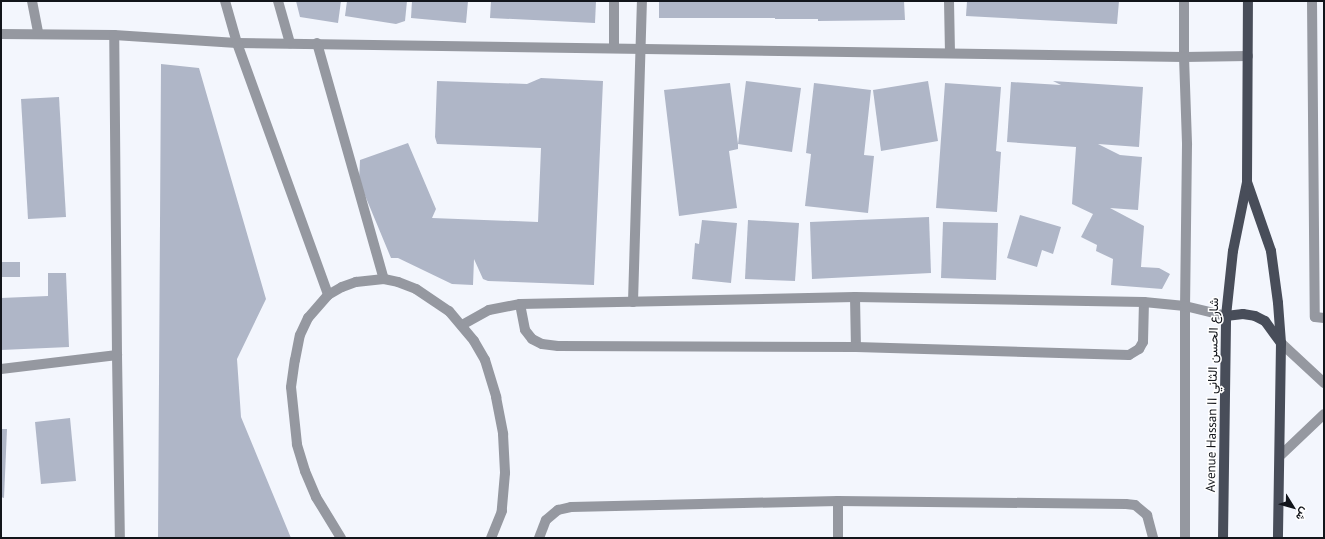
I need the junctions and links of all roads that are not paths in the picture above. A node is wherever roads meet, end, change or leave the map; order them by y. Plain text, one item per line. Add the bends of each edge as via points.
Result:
1 (32, 1) edge
2 (225, 1) edge
3 (278, 1) edge
4 (614, 1) edge
5 (642, 1) edge
6 (949, 1) edge
7 (1184, 1) edge
8 (1248, 1) edge
9 (1312, 1) edge
10 (1, 34) edge
11 (38, 34) junction
12 (114, 35) junction
13 (237, 43) junction
14 (290, 43) junction
15 (317, 43) junction
16 (614, 47) junction
17 (642, 48) junction
18 (950, 53) junction
19 (1248, 56) junction
20 (1184, 57) junction
21 (1248, 182) junction
22 (384, 279) junction
23 (328, 295) junction
24 (855, 297) junction
25 (633, 302) junction
26 (1144, 302) junction
27 (520, 304) junction
28 (1185, 306) junction
29 (1226, 316) junction
30 (1324, 318) edge
31 (462, 325) junction
32 (1281, 343) junction
33 (856, 347) junction
34 (117, 355) junction
35 (1, 369) edge
36 (1324, 383) edge
37 (1324, 414) edge
38 (1281, 455) junction
39 (838, 501) junction
40 (120, 538) edge
41 (341, 538) edge
42 (491, 538) edge
43 (539, 538) edge
44 (838, 538) edge
45 (1153, 538) edge
46 (1185, 538) edge
47 (1223, 538) edge
48 (1278, 538) edge

1 - 11 street
2 - 13 street
3 - 14 street
4 - 16 street
5 - 17 street
6 - 18 street
7 - 20 street
8 - 19 main road, Avenue Hassan II شارع الحسن الثاني
9 - 30 street via 1315,317
10 - 11 street
11 - 12 street
12 - 13 street
12 - 34 street
13 - 14 street
13 - 23 street
14 - 15 street
15 - 16 street
15 - 22 street
16 - 17 street
17 - 18 street
17 - 25 street
18 - 20 street
19 - 20 street
19 - 21 main road, Avenue Hassan II شارع الحسن الثاني
20 - 28 street via 1187,145
21 - 29 main road, Avenue Hassan II شارع الحسن الثاني via 1233,251
21 - 32 main road, Avenue Hassan II شارع الحسن الثاني via 1271,251
22 - 23 street via 356,282
22 - 31 street via 398,282 433,299
23 - 41 street via 308,318 300,335 291,387 297,444 305,471 316,497
24 - 25 street
24 - 26 street
24 - 33 street
25 - 27 street
26 - 28 street
26 - 33 street via 1143,342 1139,349 1129,354
27 - 31 street via 489,310
27 - 33 street via 525,330 532,339 542,344
28 - 29 street
28 - 46 street
29 - 32 main road via 1255,316 1265,321
29 - 47 main road, Avenue Hassan II شارع الحسن الثاني
31 - 42 street via 485,360 504,434 505,473 502,511
32 - 36 street
32 - 38 main road, Avenue Hassan II شارع الحسن الثاني
34 - 35 street
34 - 40 street
37 - 38 street
38 - 48 main road, Avenue Hassan II شارع الحسن الثاني
39 - 43 street via 571,507 558,510 546,520
39 - 44 street
39 - 45 street via 1135,505 1147,515

